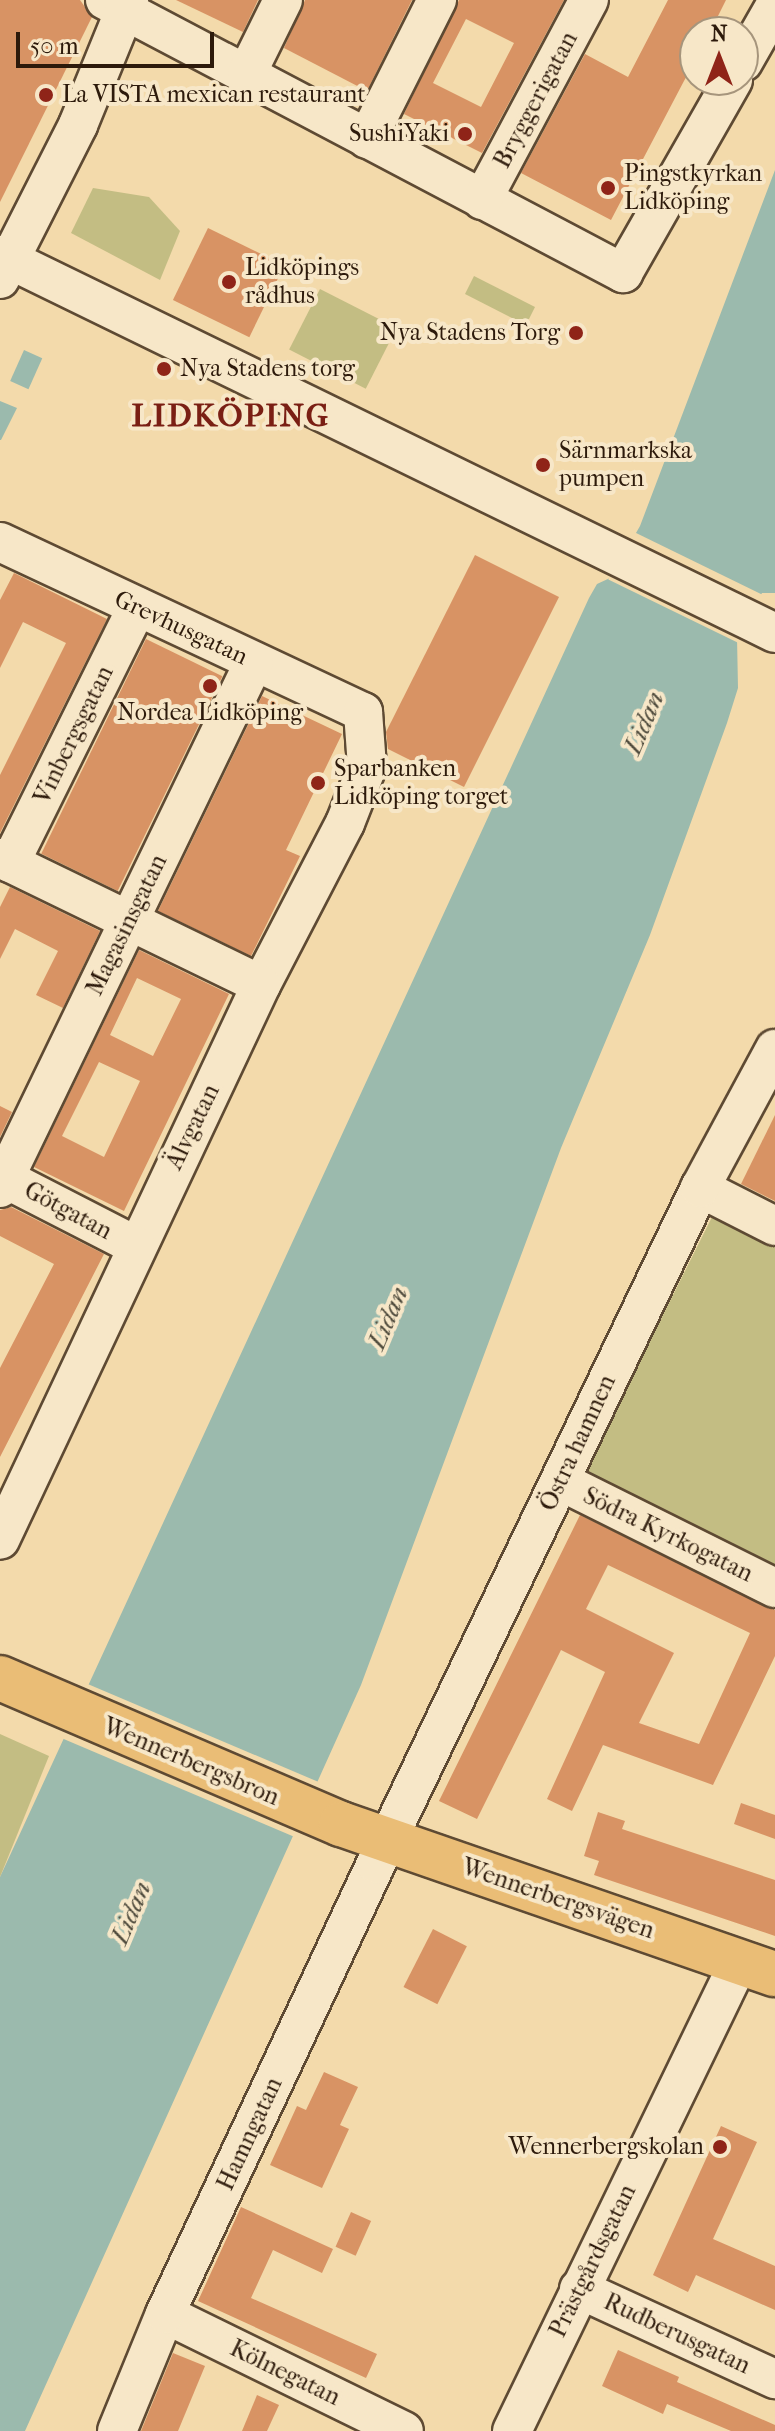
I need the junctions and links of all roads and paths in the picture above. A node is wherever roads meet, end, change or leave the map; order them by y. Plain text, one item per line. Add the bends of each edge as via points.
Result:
1 (283, 0) edge
2 (437, 0) edge
3 (589, 0) edge
4 (120, 3) edge
5 (775, 6) edge
6 (759, 34) edge
7 (247, 73) junction
8 (724, 96) edge
9 (367, 139) junction
10 (482, 200) junction
11 (8, 265) edge
12 (5, 555) edge
13 (137, 607) junction
14 (770, 630) edge
15 (254, 662) junction
16 (363, 712) joint
17 (5, 860) edge
18 (129, 920) junction
19 (261, 985) junction
20 (775, 1049) edge
21 (2, 1180) edge
22 (700, 1188) junction
23 (775, 1226) edge
24 (136, 1246) junction
25 (560, 1481) junction
26 (0, 1540) edge
27 (775, 1588) edge
28 (0, 1678) edge
29 (341, 1824) joint
30 (389, 1841) junction
31 (757, 1968) edge
32 (579, 2289) junction
33 (165, 2314) junction
34 (775, 2379) edge
35 (117, 2431) edge
36 (404, 2431) edge
37 (512, 2431) edge

1 - 7 street
2 - 9 street
3 - 10 street, Bryggerigatan
4 - 7 street
4 - 11 street via 119,35
5 - 6 street
7 - 9 street
8 - 10 street via 623,273
9 - 10 street
11 - 14 street
12 - 13 street, Grevhusgatan
13 - 15 street, Grevhusgatan
13 - 17 street, Vinbergsgatan
15 - 16 street, Grevhusgatan
15 - 18 street, Magasinsgatan
16 - 19 street, Älvgatan via 367,767 345,823
17 - 18 street
18 - 19 street
18 - 21 street, Magasinsgatan
19 - 24 street, Älvgatan
20 - 22 street, Östra hamnen
21 - 24 street, Götgatan
22 - 23 street
22 - 25 street, Östra hamnen
24 - 26 street, Älvgatan
25 - 27 street, Södra Kyrkogatan
25 - 30 street, Östra hamnen
28 - 29 main road, Wennerbergsbron
29 - 30 main road, Wennerbergsvägen
30 - 31 main road, Wennerbergsvägen
30 - 33 street, Hamngatan
31 - 32 street, Prästgårdsgatan
32 - 34 street, Rudberusgatan
32 - 37 street, Prästgårdsgatan
33 - 35 street, Hamngatan
33 - 36 street, Kölnegatan

